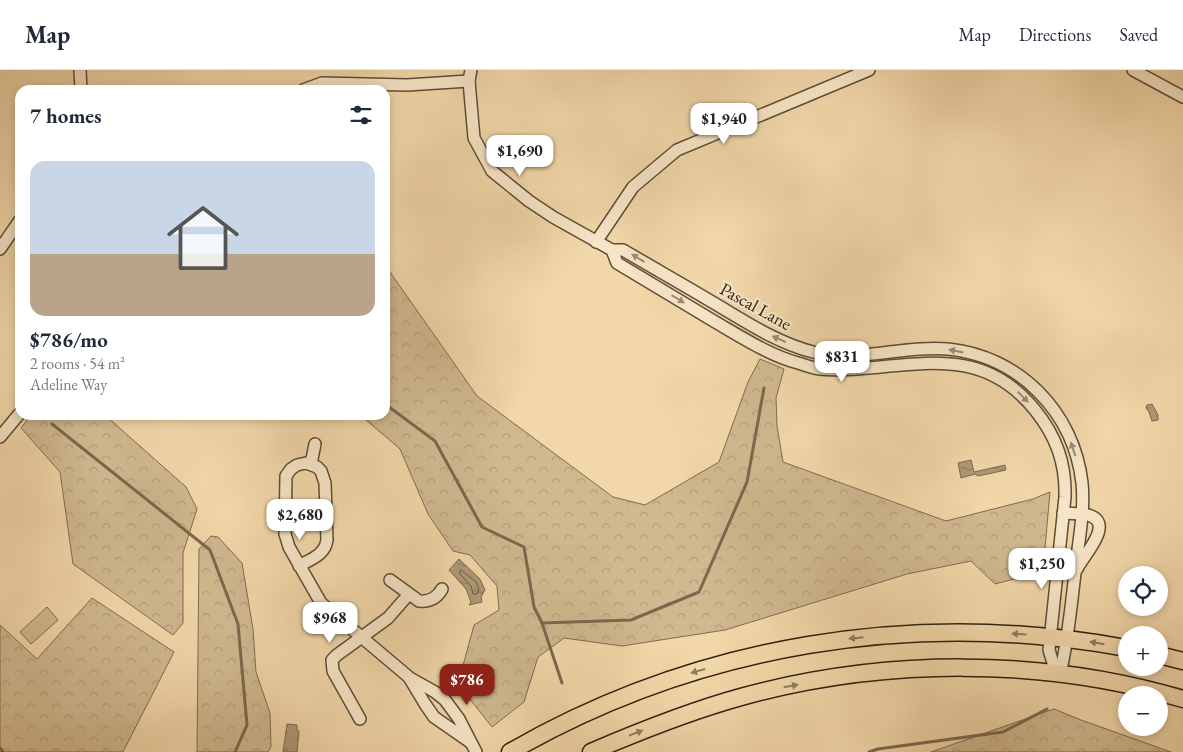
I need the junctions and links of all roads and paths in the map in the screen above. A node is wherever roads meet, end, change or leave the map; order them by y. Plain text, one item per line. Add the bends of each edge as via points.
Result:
1 (80, 70) edge
2 (869, 70) edge
3 (1133, 70) edge
4 (470, 75) edge
5 (81, 85) edge
6 (317, 85) edge
7 (1183, 97) edge
8 (15, 227) edge
9 (596, 242) junction
10 (0, 249) edge
11 (612, 250) junction
12 (896, 351) junction
13 (895, 366) junction
14 (1003, 366) junction
15 (996, 378) junction
16 (15, 420) edge
17 (0, 436) edge
18 (315, 444) dead end
19 (311, 464) junction
20 (1082, 483) junction
21 (1065, 484) junction
22 (1063, 513) junction
23 (1082, 515) junction
24 (299, 566) junction
25 (1074, 578) junction
26 (390, 580) dead end
27 (442, 589) dead end
28 (409, 594) junction
29 (1050, 636) junction
30 (362, 637) junction
31 (1067, 638) junction
32 (1118, 647) edge
33 (1168, 657) edge
34 (1183, 660) edge
35 (1060, 674) junction
36 (410, 678) junction
37 (1183, 699) edge
38 (449, 704) junction
39 (434, 717) junction
40 (360, 719) dead end
41 (474, 748) edge
42 (510, 752) edge
43 (591, 752) edge

1 - 5 street
2 - 9 street via 678,150 633,186
3 - 7 street
4 - 6 street via 406,85
4 - 9 street, Pascal Lane via 474,138 492,171 553,218
8 - 10 street
9 - 11 street, Pascal Lane
12 -> 11 street, Pascal Lane via 833,355 794,346 766,334 624,250
11 -> 13 street, Pascal Lane via 617,263 767,352 820,369
12 - 13 street
14 -> 12 street, Pascal Lane via 978,355 948,349
13 - 15 street, Pascal Lane via 935,362 958,364 980,369
14 - 15 street
20 -> 14 street, Pascal Lane via 1072,445 1054,411 1027,380
15 -> 21 street, Pascal Lane via 1022,396 1048,429 1058,450
16 - 17 street
18 - 19 street
19 - 24 street via 320,469 325,483 327,540 322,552
19 - 24 street via 294,467 286,479 285,534
20 - 21 street
20 - 23 street, Pascal Lane
21 - 22 street, Pascal Lane
22 - 23 street
22 - 29 street, Pascal Lane
23 - 25 street, Pascal Lane
23 - 25 street via 1096,520 1099,531
24 - 30 street via 321,602
25 - 31 street, Pascal Lane
26 - 28 street
27 - 28 street via 427,601 419,601
28 - 30 street via 392,615
29 - 31 highway
29 - 35 street, Pascal Lane via 1050,654
29 -> 42 highway via 983,632 911,633 796,646 713,666 639,690 574,718
30 - 36 street
30 - 40 street via 337,655 332,663 333,671
32 -> 31 highway
31 - 35 street, Pascal Lane
33 - 34 highway
35 - 37 highway
43 -> 35 highway via 674,718 775,688 808,682 933,669
36 - 38 street
36 - 39 street
38 - 39 street
38 - 41 street
39 - 41 street via 463,736

